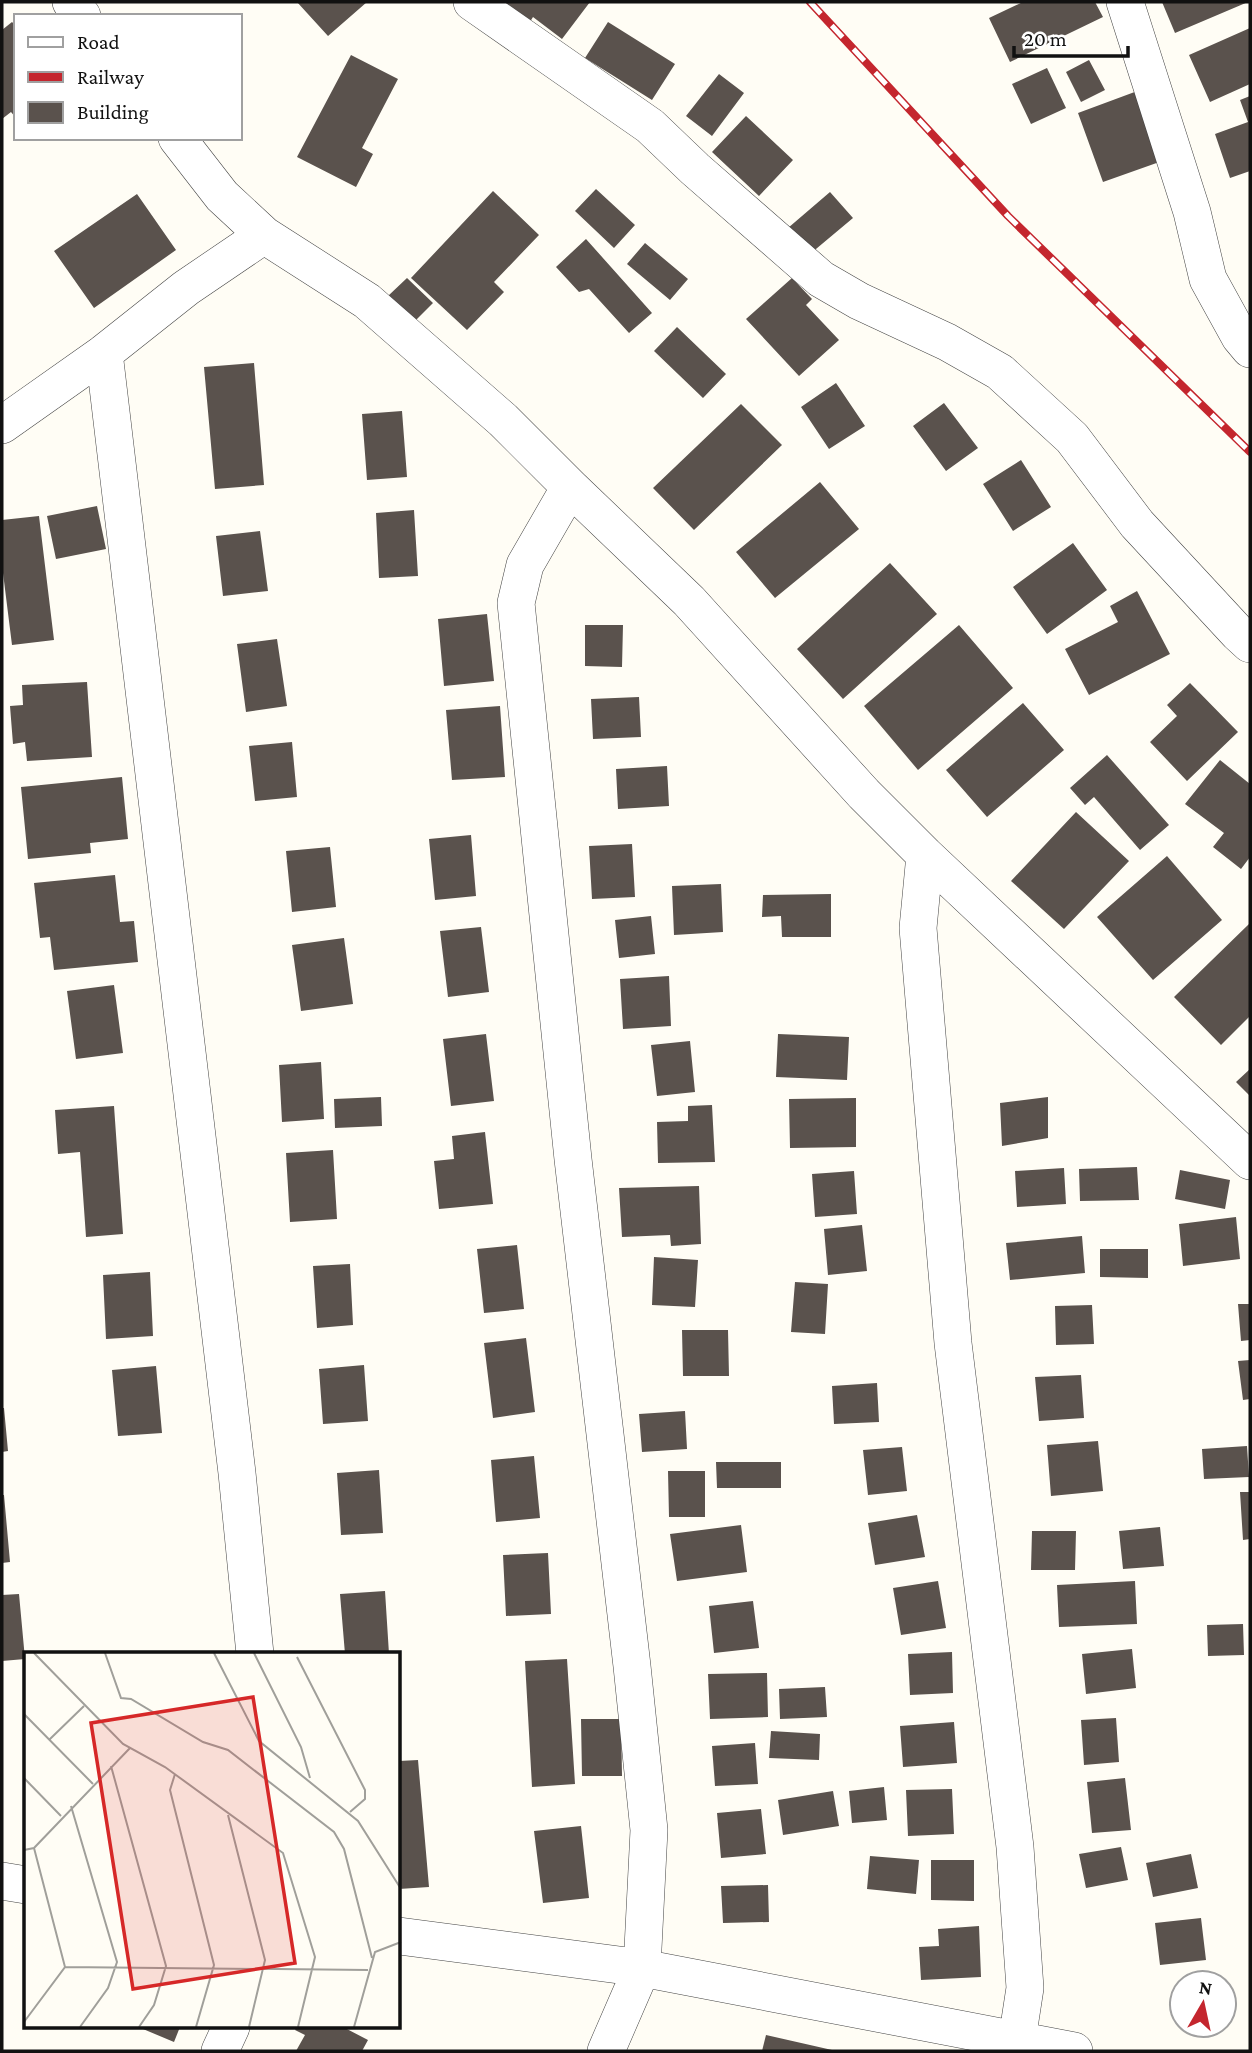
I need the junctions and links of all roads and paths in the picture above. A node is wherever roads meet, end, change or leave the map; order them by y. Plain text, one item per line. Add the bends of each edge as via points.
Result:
1 (472, 2) edge
2 (1125, 2) edge
3 (179, 140) edge
4 (264, 235) junction
5 (1250, 349) edge
6 (104, 353) junction
7 (2, 425) edge
8 (570, 488) junction
9 (1250, 644) edge
10 (925, 855) junction
11 (1250, 1161) edge
12 (255, 1652) edge
13 (2, 1881) edge
14 (24, 1885) edge
15 (401, 1936) edge
16 (642, 1968) junction
17 (231, 2028) edge
18 (1015, 2045) edge
19 (220, 2051) edge
20 (606, 2051) edge
21 (1074, 2051) edge

1 - 9 street via 650,126 821,279 1000,372 1072,438 1137,523
2 - 5 street via 1192,212 1208,279
3 - 4 street via 222,196
4 - 6 street via 186,288
4 - 8 street via 367,302 503,420
6 - 7 street
6 - 12 street via 236,1459
8 - 10 street via 689,601
8 - 16 street via 525,565 516,603 649,1830
10 - 11 street
10 - 18 street via 918,928 953,1343 1015,1847 1025,1988
13 - 14 street
15 - 16 street
16 - 18 street
16 - 20 street
17 - 19 street
18 - 21 street

